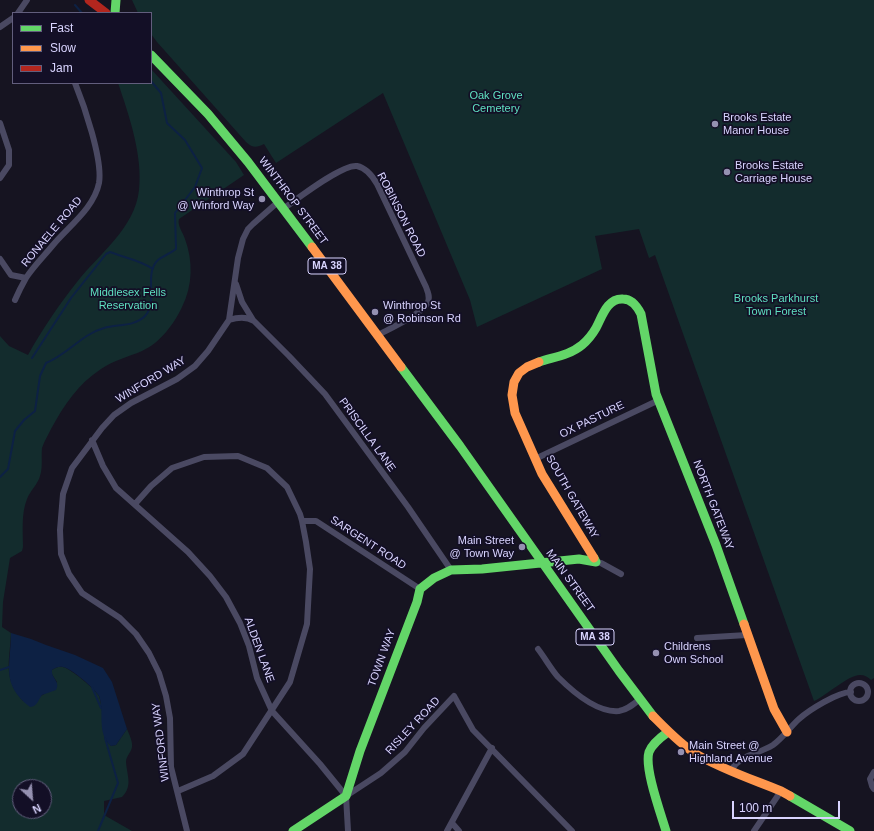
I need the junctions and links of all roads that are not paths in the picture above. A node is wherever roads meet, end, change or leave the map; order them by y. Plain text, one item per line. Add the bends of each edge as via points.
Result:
1 (27, 0) edge
2 (116, 0) edge
3 (93, 1) edge
4 (21, 12) edge
5 (105, 12) edge
6 (115, 12) edge
7 (12, 19) edge
8 (0, 27) edge
9 (152, 56) edge
10 (75, 84) edge
11 (0, 123) edge
12 (0, 178) edge
13 (281, 206) junction
14 (0, 259) edge
15 (26, 278) junction
16 (235, 280) junction
17 (14, 300) dead end
18 (614, 301) joint
19 (229, 320) junction
20 (254, 321) junction
21 (378, 335) junction
22 (404, 371) joint
23 (659, 400) junction
24 (92, 440) junction
25 (535, 459) junction
26 (135, 504) junction
27 (302, 521) junction
28 (541, 562) junction
29 (596, 562) junction
30 (451, 570) junction
31 (621, 574) dead end
32 (420, 589) junction
33 (748, 635) junction
34 (697, 638) dead end
35 (538, 650) dead end
36 (851, 692) dead end
37 (640, 699) junction
38 (272, 711) junction
39 (668, 732) junction
40 (787, 732) junction
41 (492, 748) junction
42 (731, 770) junction
43 (874, 772) edge
44 (874, 789) edge
45 (178, 791) junction
46 (781, 791) junction
47 (346, 796) junction
48 (452, 823) junction
49 (187, 831) edge
50 (293, 831) edge
51 (348, 831) edge
52 (447, 831) edge
53 (459, 831) edge
54 (572, 831) edge
55 (666, 831) edge
56 (754, 831) edge
57 (850, 831) edge

1 - 4 street
2 - 6 street
3 - 5 street
7 - 8 street
9 - 13 street, WINTHROP STREET / MA 38 via 208,114
10 - 15 street, RONAELE ROAD via 95,146 99,169 98,187 82,214
11 - 12 street via 9,150 9,165
13 - 16 street, WINFORD WAY via 253,224 245,233 239,251
13 - 21 street, WINTHROP STREET / MA 38
13 - 21 street, ROBINSON ROAD via 347,167 358,166 372,176 429,297 420,312
14 - 15 street via 11,275
15 - 17 street, RONAELE ROAD
16 - 19 street, WINFORD WAY
16 - 20 street, PRISCILLA LANE via 242,302
18 - 23 street, NORTH GATEWAY via 629,300 639,309
18 - 25 street, SOUTH GATEWAY via 604,311 594,332 580,347 566,355 532,364 516,379 512,397 514,411
19 - 20 street via 244,317
19 - 24 street, WINFORD WAY via 195,366 177,379 125,407 108,421
20 - 30 street, PRISCILLA LANE via 325,394
21 - 22 street, WINTHROP STREET / MA 38
22 - 28 street, MAIN STREET / MA 38
23 - 25 street, OX PASTURE
23 - 33 street, NORTH GATEWAY
24 - 26 street, ALDEN LANE via 116,488
24 - 45 street, WINFORD WAY via 72,468 63,494 61,554 69,574 82,592 120,618 136,634 159,673 170,718 172,767
25 - 29 street, SOUTH GATEWAY via 555,497
26 - 27 street via 172,468 204,456 238,456 267,468 287,487
26 - 38 street, ALDEN LANE via 188,552 226,597 240,623 257,678
27 - 32 street, SARGENT ROAD via 316,521
27 - 38 street via 310,569 307,624 290,682
28 - 29 street via 579,559
28 - 30 street
28 - 37 street, MAIN STREET / MA 38
29 - 31 street
30 - 32 street via 434,578
32 - 47 street, TOWN WAY via 360,750
33 - 34 street
33 - 40 street, NORTH GATEWAY via 774,709
35 - 37 street via 557,676 580,697 599,707 619,711
36 - 40 street via 837,696 809,711
37 - 39 street, MAIN STREET / MA 38
38 - 45 street via 243,754 213,776
38 - 47 street, ALDEN LANE
39 - 42 street, MAIN STREET / MA 38 via 696,754
39 - 55 street via 648,753
40 - 42 street via 771,746 740,759
41 - 47 street, RISLEY ROAD via 473,730 454,696 405,752 381,773
41 - 48 street
41 - 54 street
42 - 46 street, MAIN STREET / MA 38
43 - 44 street via 870,779
45 - 49 street, WINFORD WAY
46 - 56 street
46 - 57 street, MAIN STREET / MA 38
47 - 50 street
47 - 51 street
48 - 52 street
48 - 53 street

